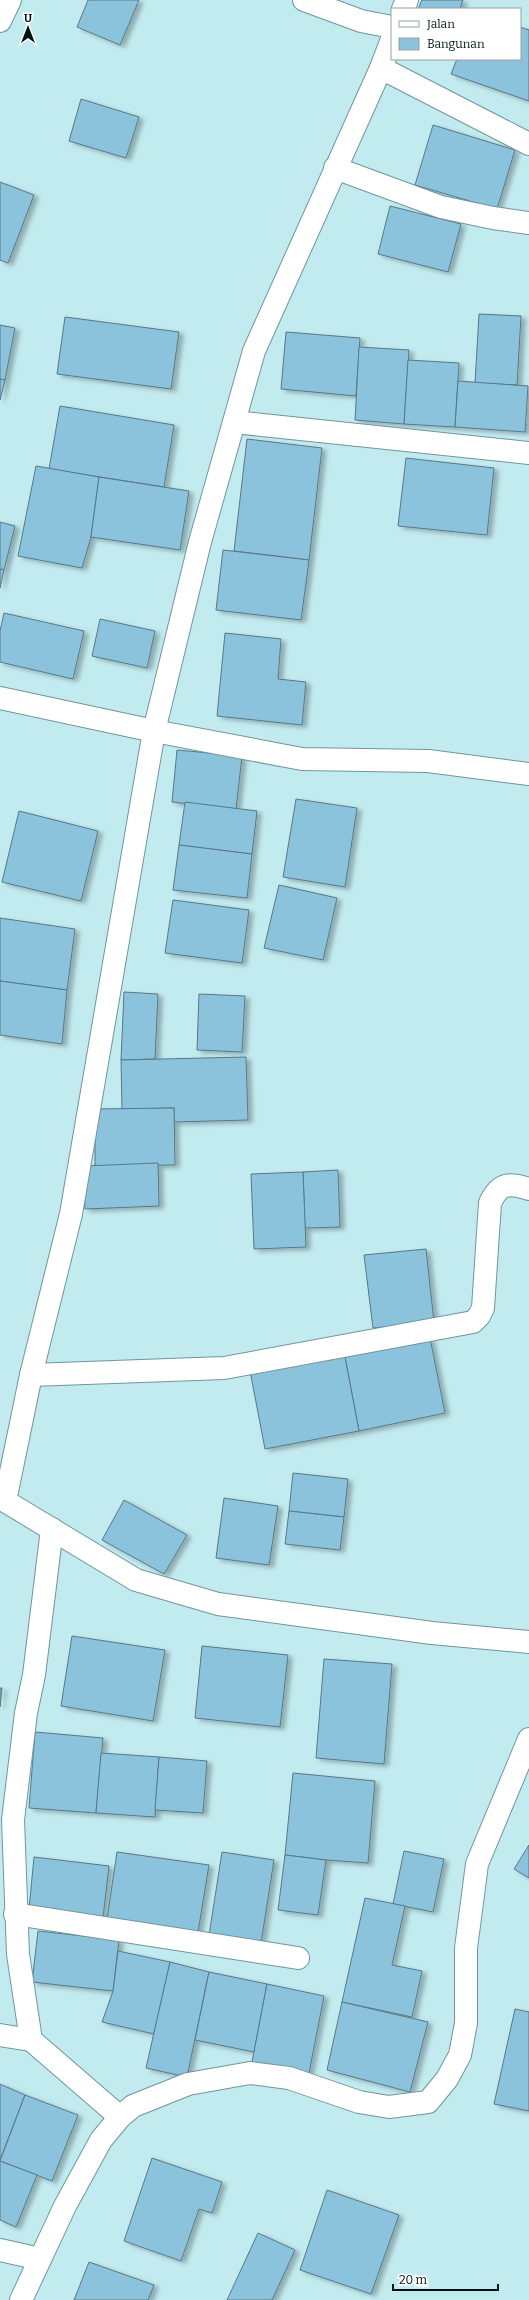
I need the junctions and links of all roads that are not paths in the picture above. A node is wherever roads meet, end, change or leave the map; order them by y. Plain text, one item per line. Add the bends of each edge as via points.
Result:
1 (10, 0) edge
2 (304, 0) edge
3 (0, 21) edge
4 (391, 27) edge
5 (391, 42) edge
6 (381, 68) junction
7 (529, 144) edge
8 (335, 168) junction
9 (529, 223) edge
10 (234, 422) junction
11 (529, 453) edge
12 (0, 698) edge
13 (154, 731) junction
14 (529, 774) edge
15 (529, 1189) edge
16 (31, 1375) junction
17 (3, 1499) edge
18 (52, 1529) junction
19 (529, 1642) edge
20 (529, 1739) edge
21 (15, 1914) junction
22 (298, 1958) dead end
23 (0, 2035) edge
24 (31, 2040) junction
25 (120, 2117) junction
26 (0, 2250) edge
27 (40, 2259) junction
28 (21, 2300) edge

1 - 3 street
2 - 4 street via 361,21
5 - 6 street
6 - 7 street
6 - 8 street
8 - 9 street via 441,207
8 - 10 street via 254,351
10 - 11 street
10 - 13 street via 200,542
12 - 13 street
13 - 14 street via 302,759 428,761
13 - 16 street via 71,1214
15 - 16 street via 512,1184 503,1187 495,1192 490,1203 482,1308 473,1322 224,1368
16 - 17 street
17 - 18 street
18 - 19 street via 136,1580 218,1604
18 - 21 street via 14,1820
20 - 25 street via 477,1864 466,1948 466,2023 460,2055 447,2079 428,2102 389,2107 366,2103 289,2078 250,2073 188,2084 133,2106
21 - 22 street
21 - 24 street via 18,1954
23 - 24 street
24 - 25 street
25 - 27 street via 101,2140
26 - 27 street
27 - 28 street

